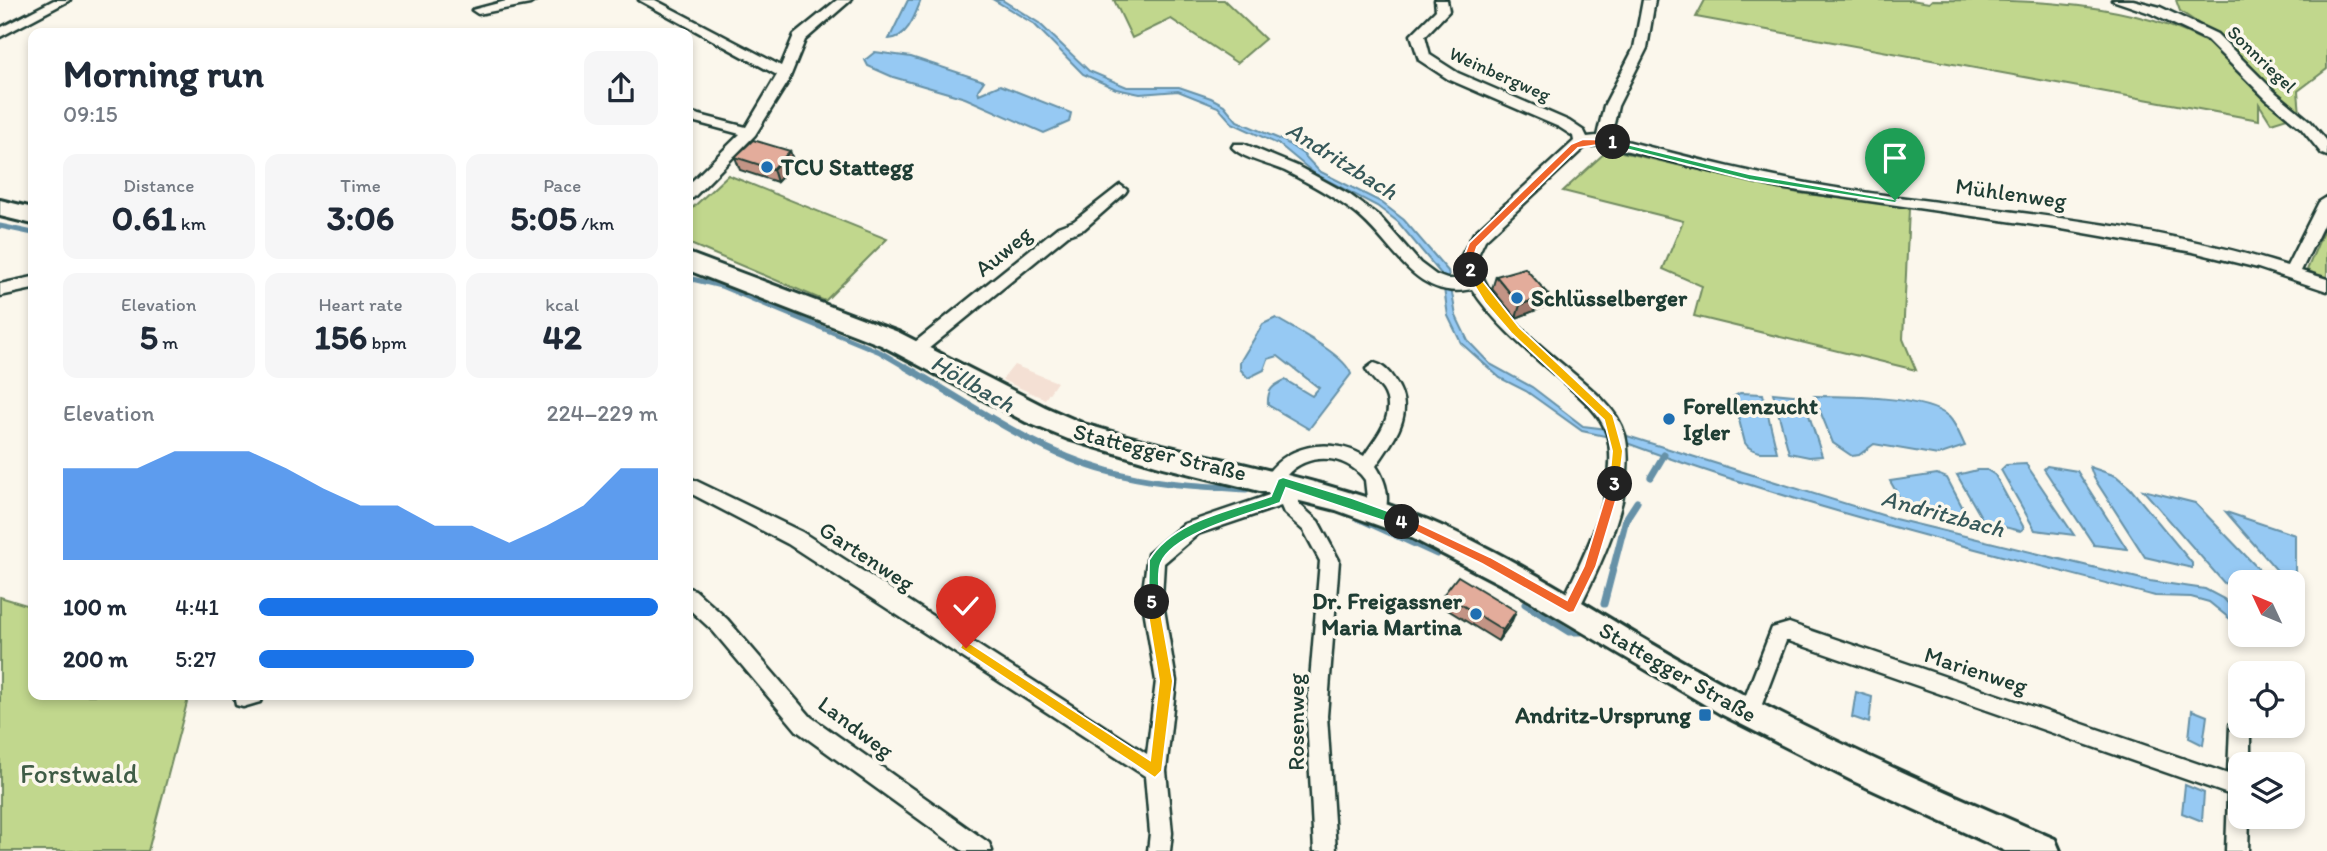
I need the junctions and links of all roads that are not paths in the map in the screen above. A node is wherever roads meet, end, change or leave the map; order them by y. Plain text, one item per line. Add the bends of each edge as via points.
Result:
1 (64, 0) edge
2 (530, 0) edge
3 (645, 0) edge
4 (845, 0) edge
5 (1441, 0) edge
6 (1649, 0) edge
7 (2118, 0) edge
8 (478, 10) dead end
9 (0, 33) edge
10 (784, 73) junction
11 (693, 117) edge
12 (750, 132) junction
13 (1604, 140) junction
14 (1583, 142) junction
15 (1239, 147) dead end
16 (2327, 151) edge
17 (693, 189) edge
18 (1120, 190) dead end
19 (2327, 202) edge
20 (0, 208) edge
21 (28, 215) edge
22 (693, 263) edge
23 (2292, 272) junction
24 (1476, 282) junction
25 (28, 284) edge
26 (2327, 285) edge
27 (0, 290) edge
28 (916, 350) junction
29 (1374, 369) dead end
30 (1367, 465) junction
31 (1278, 481) junction
32 (693, 487) edge
33 (1376, 511) junction
34 (693, 601) edge
35 (1569, 608) junction
36 (1749, 713) junction
37 (1155, 771) junction
38 (2228, 784) edge
39 (2237, 829) edge
40 (981, 851) edge
41 (1159, 851) edge
42 (1325, 851) edge
43 (2043, 851) edge
44 (2237, 851) edge

1 - 9 street
2 - 8 street
3 - 10 street
4 - 10 street via 799,38
5 - 14 street, Weinbergweg via 1443,11 1418,35 1424,57 1453,76 1563,124
6 - 13 street via 1639,52 1604,128
7 - 16 street, Sonnriegel via 2155,10 2212,37 2306,125
10 - 12 street
11 - 12 street
12 - 17 street
13 - 14 street, Mühlenweg
13 - 23 street, Mühlenweg via 1780,184 2105,229
14 - 24 street via 1472,245 1468,259
15 - 24 street via 1284,165 1353,204 1385,230 1421,272 1446,284
18 - 28 street, Auweg
19 - 23 street
20 - 21 main road
22 - 28 main road, Stattegger Straße
23 - 26 street, Mühlenweg
24 - 35 street via 1538,354 1609,418 1617,451 1614,489 1590,567
25 - 27 street
28 - 31 main road, Stattegger Straße via 1074,431
29 - 30 street via 1392,385 1399,414
30 - 31 street via 1331,454 1303,456 1289,461
30 - 33 street via 1376,478
31 - 33 main road, Stattegger Straße
31 - 37 street via 1276,500 1191,529 1155,560 1152,597 1166,681
31 - 42 street, Rosenweg via 1291,508 1311,526 1330,560 1317,716
32 - 37 street, Gartenweg via 795,538
33 - 35 main road, Stattegger Straße via 1486,560
34 - 40 street, Landweg via 720,625 804,724
35 - 36 main road, Stattegger Straße
36 - 38 street, Marienweg via 1779,634 1789,632
36 - 43 main road, Stattegger Straße
37 - 41 street
39 - 44 street

